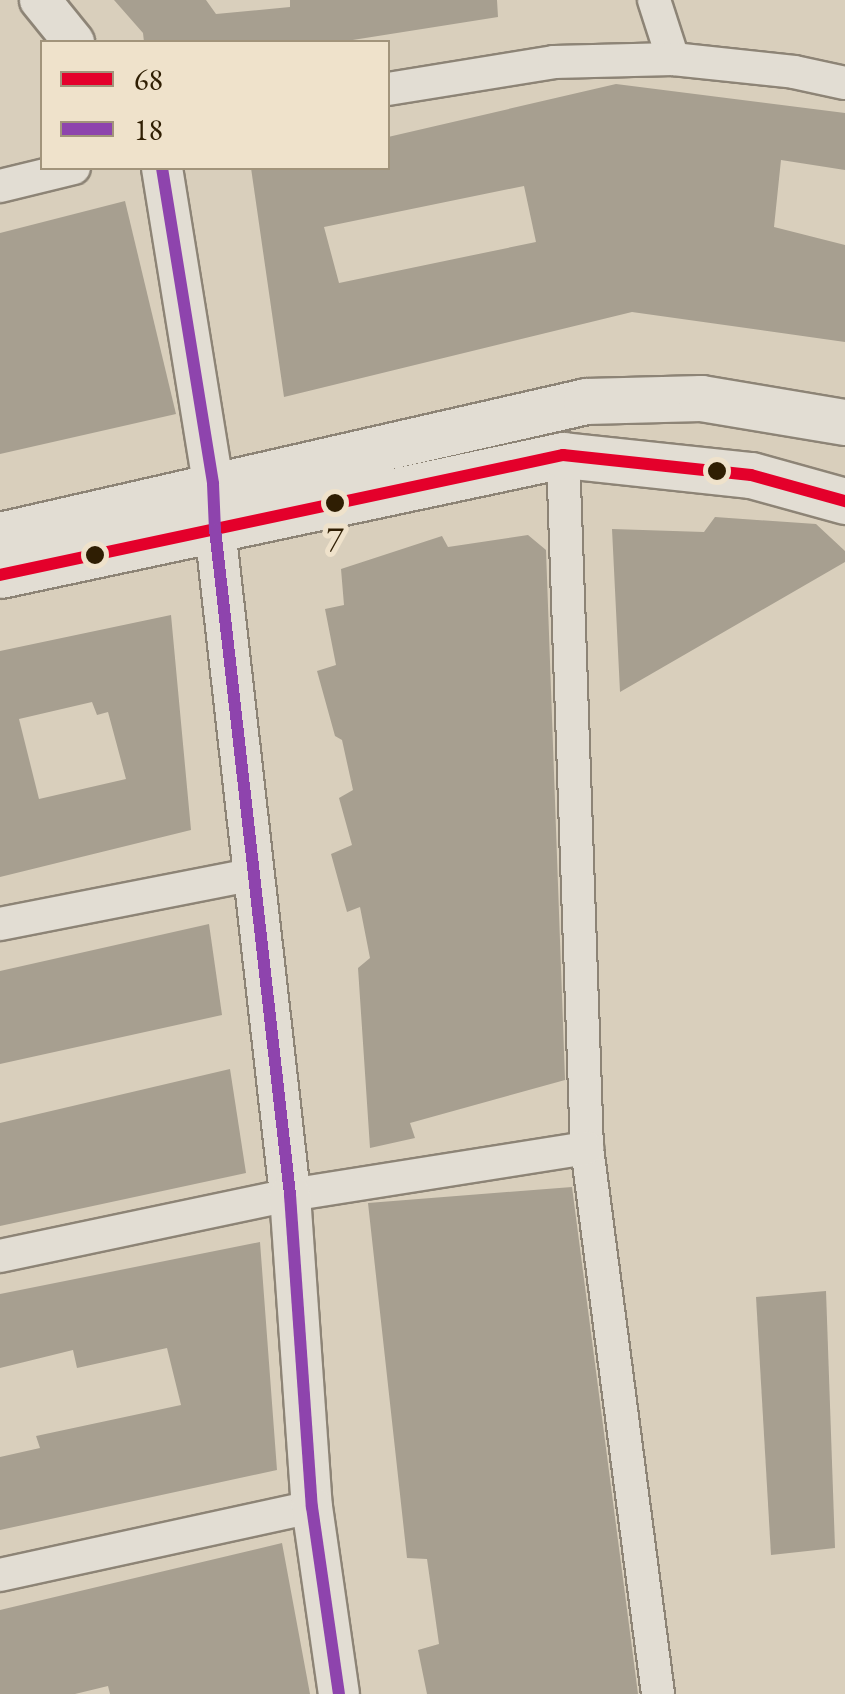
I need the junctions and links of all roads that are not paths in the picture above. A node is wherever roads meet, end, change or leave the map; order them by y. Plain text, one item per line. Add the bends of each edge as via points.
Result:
1 (40, 0) edge
2 (654, 0) edge
3 (72, 40) edge
4 (673, 58) junction
5 (845, 83) edge
6 (390, 89) edge
7 (66, 170) edge
8 (162, 170) edge
9 (0, 186) edge
10 (845, 422) edge
11 (563, 455) junction
12 (214, 484) junction
13 (845, 501) edge
14 (215, 529) junction
15 (0, 535) edge
16 (0, 575) edge
17 (255, 874) junction
18 (0, 924) edge
19 (586, 1148) junction
20 (290, 1195) junction
21 (0, 1256) edge
22 (312, 1507) junction
23 (0, 1576) edge
24 (339, 1694) edge
25 (658, 1694) edge

1 - 3 street
2 - 4 street
4 - 5 street
4 - 6 street via 554,62
7 - 9 street
8 - 12 street
10 - 12 main road via 701,398 586,401
11 - 13 main road via 751,475
11 - 14 main road
11 - 19 street
12 - 14 street
12 - 15 main road
14 - 16 main road
14 - 17 street
17 - 18 street
17 - 20 street
19 - 20 street
19 - 25 street
20 - 21 street
20 - 22 street
22 - 23 street
22 - 24 street

